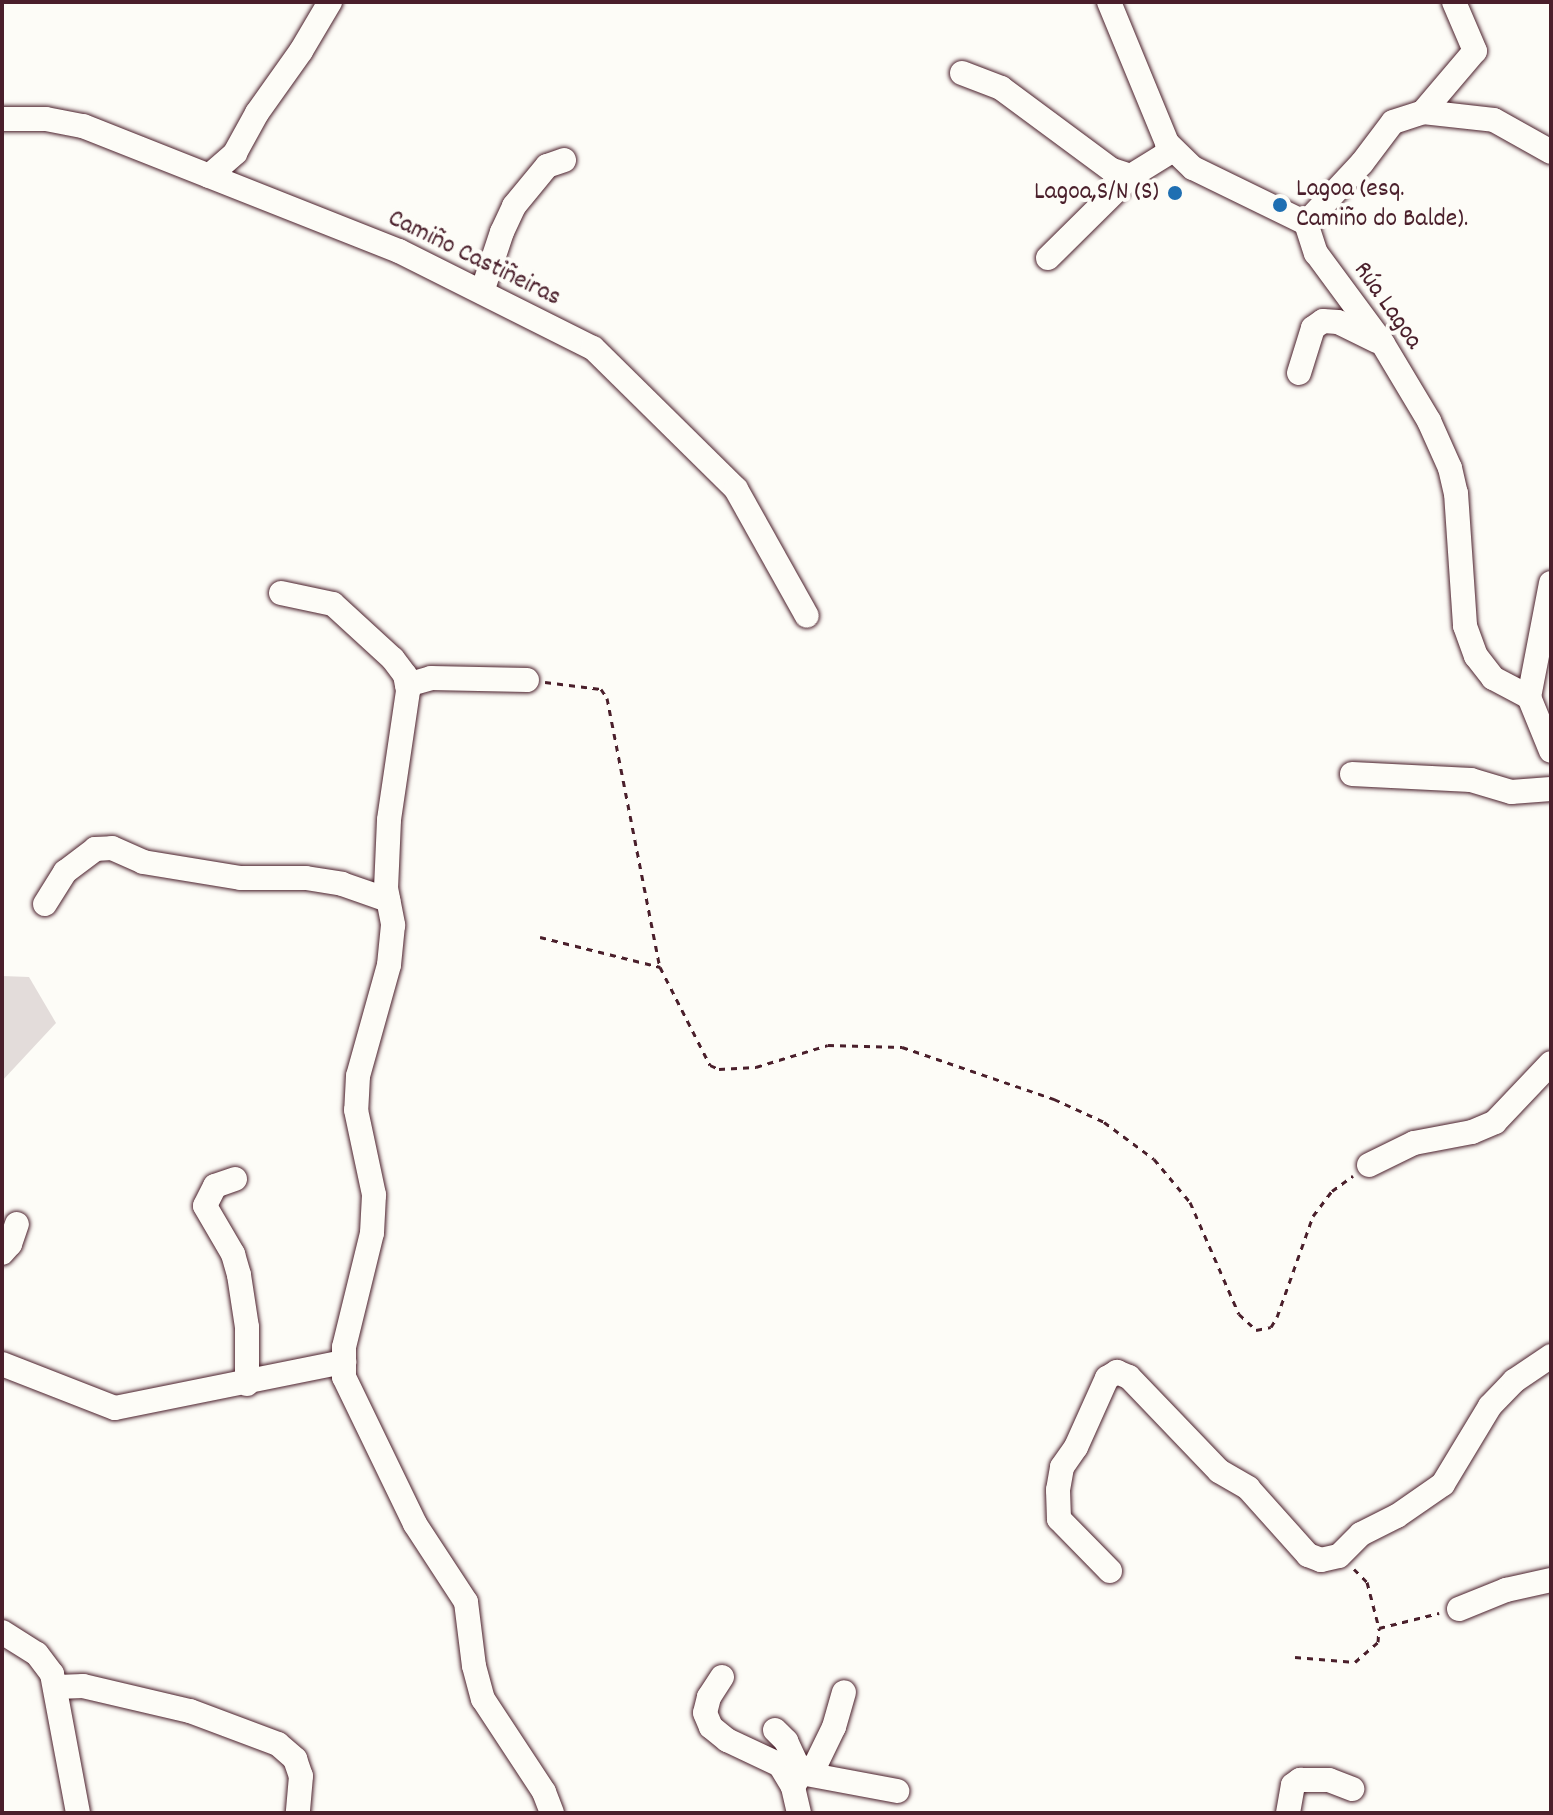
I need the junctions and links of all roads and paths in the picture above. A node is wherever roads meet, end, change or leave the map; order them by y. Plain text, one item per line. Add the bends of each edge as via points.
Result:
1 (330, 2) edge
2 (1109, 2) edge
3 (1454, 2) edge
4 (962, 73) dead end
5 (1423, 112) junction
6 (2, 119) edge
7 (1173, 150) junction
8 (1551, 152) edge
9 (564, 160) dead end
10 (209, 176) junction
11 (1131, 176) junction
12 (1306, 223) junction
13 (1048, 258) dead end
14 (482, 292) junction
15 (1383, 344) junction
16 (1299, 373) dead end
17 (1551, 583) edge
18 (281, 593) dead end
19 (807, 616) dead end
20 (527, 680) joint
21 (407, 685) junction
22 (1529, 697) junction
23 (1551, 751) edge
24 (1352, 774) dead end
25 (1551, 789) edge
26 (388, 900) junction
27 (45, 904) dead end
28 (540, 937) dead end
29 (660, 967) junction
30 (1551, 1063) edge
31 (1369, 1165) joint
32 (235, 1179) dead end
33 (17, 1224) dead end
34 (2, 1253) edge
35 (1551, 1356) edge
36 (344, 1362) junction
37 (2, 1364) edge
38 (247, 1384) junction
39 (1343, 1552) junction
40 (1110, 1571) dead end
41 (1551, 1580) edge
42 (1459, 1609) joint
43 (1379, 1628) junction
44 (2, 1632) edge
45 (1295, 1657) dead end
46 (722, 1677) dead end
47 (57, 1687) junction
48 (844, 1692) dead end
49 (775, 1730) dead end
50 (797, 1780) junction
51 (1352, 1789) dead end
52 (897, 1791) dead end
53 (78, 1813) edge
54 (298, 1813) edge
55 (552, 1813) edge
56 (799, 1813) edge
57 (1288, 1813) edge

1 - 10 street via 235,153
2 - 7 street
3 - 5 street via 1475,51
4 - 11 street via 1001,88 1112,170
5 - 8 street via 1494,120
5 - 12 street via 1393,122
6 - 10 street, Camiño Castiñeiras via 83,126
7 - 11 street
7 - 12 street via 1193,168
9 - 14 street via 547,166 514,206
10 - 14 street, Camiño Castiñeiras via 399,251
11 - 13 street
12 - 15 street, Rúa Lagoa via 1316,253
14 - 19 street, Camiño Castiñeiras via 593,348 703,456 736,489
15 - 16 street via 1338,322 1323,321 1313,328
15 - 22 street, Rúa Lagoa via 1450,468 1465,626 1476,656 1493,678
17 - 22 street
18 - 21 street via 333,604 393,659
20 - 21 street via 431,678
20 - 29 path via 601,689 607,698
21 - 26 street via 389,820
22 - 23 street
24 - 25 street via 1471,780 1511,792
26 - 27 street via 306,878 241,878 143,862 112,848 95,849 65,872
26 - 36 street via 393,925 389,965 358,1076 356,1110 374,1195 372,1233
28 - 29 path
29 - 31 path via 705,1058 719,1069 756,1067 828,1045 902,1047 1054,1099 1104,1122 1154,1159 1190,1202 1239,1314 1256,1330 1271,1327 1277,1317 1313,1216 1332,1191
30 - 31 street via 1495,1122 1414,1143
32 - 38 street via 215,1186 205,1206 239,1275 247,1327
33 - 34 street
35 - 39 street via 1514,1381 1490,1406 1443,1484 1361,1534
36 - 38 street
36 - 55 street via 344,1377 415,1524 466,1602 483,1699 544,1792
37 - 38 street via 115,1408
39 - 40 street via 1321,1560 1308,1555 1248,1488 1219,1471 1129,1377 1117,1372 1107,1378 1062,1467 1058,1490 1059,1519
39 - 43 path via 1367,1582
41 - 42 street
42 - 43 path
43 - 45 path via 1378,1642 1355,1662
44 - 47 street via 37,1654
46 - 50 street via 705,1713 711,1727
47 - 53 street
47 - 54 street via 83,1686 190,1711 278,1744 295,1759 301,1776
48 - 50 street via 816,1764
49 - 50 street via 786,1741
50 - 52 street
50 - 56 street
51 - 57 street via 1329,1780 1300,1780 1293,1785

